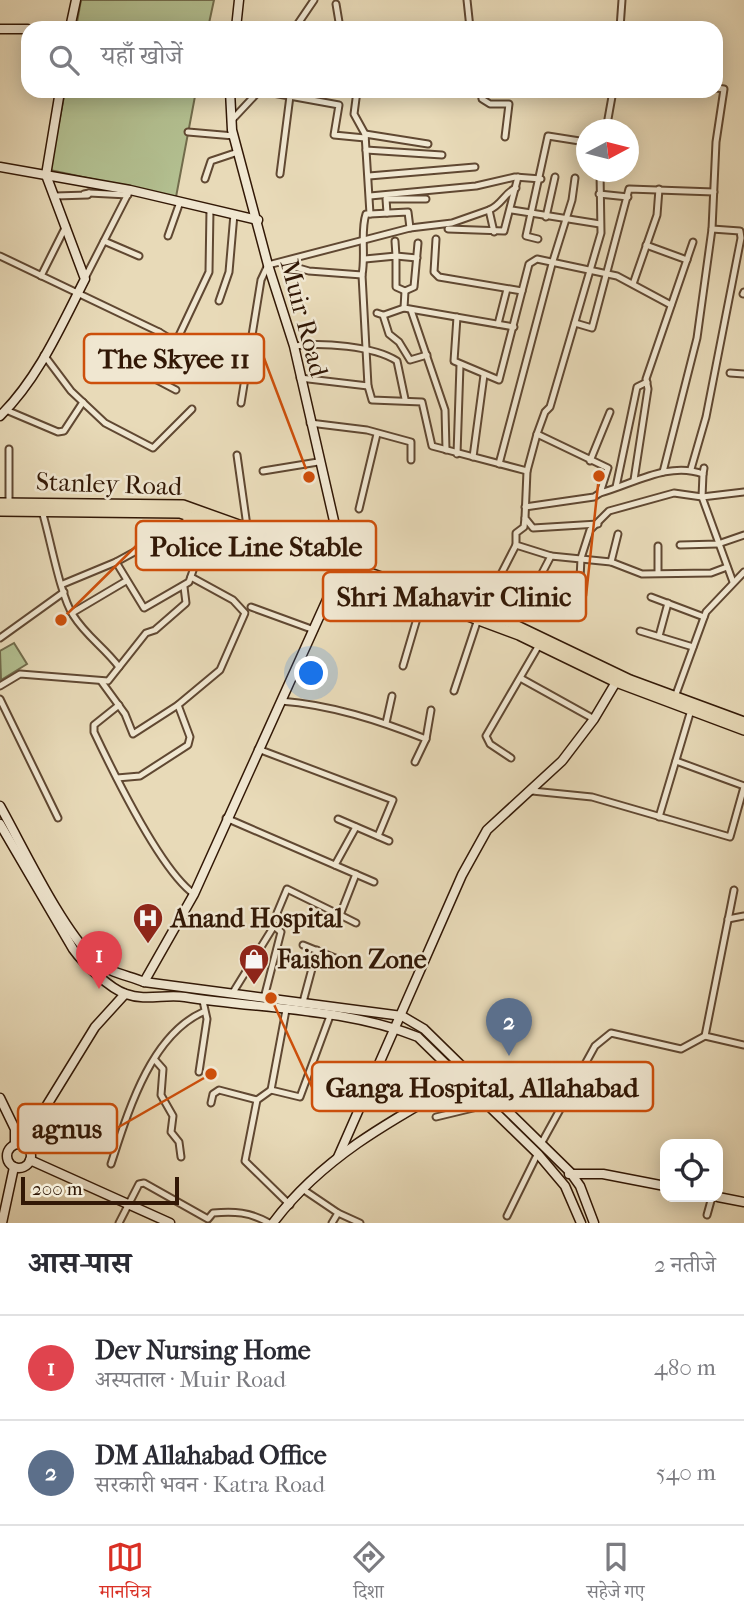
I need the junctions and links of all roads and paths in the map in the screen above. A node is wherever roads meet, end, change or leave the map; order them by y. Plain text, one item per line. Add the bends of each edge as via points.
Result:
1 (76, 0) edge
2 (239, 0) edge
3 (314, 0) edge
4 (467, 0) edge
5 (622, 0) edge
6 (336, 4) dead end
7 (72, 21) edge
8 (237, 21) edge
9 (300, 21) edge
10 (340, 21) edge
11 (469, 21) edge
12 (621, 21) edge
13 (0, 29) edge
14 (21, 29) edge
15 (59, 98) edge
16 (230, 98) edge
17 (254, 98) edge
18 (290, 98) edge
19 (301, 98) edge
20 (356, 98) edge
21 (482, 98) edge
22 (612, 98) edge
23 (723, 98) edge
24 (608, 119) edge
25 (231, 121) junction
26 (188, 132) dead end
27 (234, 136) junction
28 (365, 136) junction
29 (505, 137) dead end
30 (576, 140) edge
31 (428, 144) dead end
32 (366, 150) junction
33 (239, 152) junction
34 (442, 155) dead end
35 (0, 167) edge
36 (475, 167) dead end
37 (280, 174) dead end
38 (46, 175) junction
39 (369, 176) junction
40 (518, 177) junction
41 (555, 177) dead end
42 (575, 178) dead end
43 (205, 179) dead end
44 (541, 179) junction
45 (600, 182) edge
46 (516, 188) junction
47 (659, 188) junction
48 (87, 190) junction
49 (714, 192) junction
50 (129, 193) junction
51 (599, 194) junction
52 (55, 196) junction
53 (370, 196) junction
54 (628, 197) junction
55 (426, 199) dead end
56 (180, 202) junction
57 (210, 209) junction
58 (489, 210) junction
59 (512, 210) junction
60 (387, 213) junction
61 (234, 214) junction
62 (370, 214) junction
63 (532, 215) junction
64 (546, 217) junction
65 (258, 220) junction
66 (564, 220) junction
67 (600, 224) junction
68 (66, 226) junction
69 (410, 228) junction
70 (448, 229) dead end
71 (712, 229) junction
72 (494, 232) junction
73 (168, 236) dead end
74 (436, 239) dead end
75 (538, 239) dead end
76 (104, 240) junction
77 (366, 240) junction
78 (395, 241) dead end
79 (418, 243) dead end
80 (693, 243) dead end
81 (646, 245) junction
82 (741, 255) edge
83 (0, 256) edge
84 (139, 256) dead end
85 (396, 256) junction
86 (417, 258) junction
87 (365, 259) junction
88 (687, 260) junction
89 (281, 263) junction
90 (552, 264) junction
91 (268, 265) junction
92 (589, 271) junction
93 (607, 273) junction
94 (362, 275) junction
95 (41, 276) junction
96 (85, 279) junction
97 (633, 284) junction
98 (507, 289) junction
99 (522, 291) junction
100 (405, 292) junction
101 (77, 293) junction
102 (219, 300) dead end
103 (671, 305) junction
104 (404, 308) junction
105 (411, 310) junction
106 (457, 317) junction
107 (575, 323) junction
108 (498, 324) junction
109 (514, 327) junction
110 (159, 332) junction
111 (176, 342) junction
112 (294, 346) junction
113 (365, 349) junction
114 (44, 355) junction
115 (427, 355) junction
116 (460, 365) junction
117 (730, 373) dead end
118 (228, 374) dead end
119 (744, 374) edge
120 (484, 375) junction
121 (300, 378) junction
122 (647, 382) junction
123 (368, 386) junction
124 (176, 390) dead end
125 (405, 399) junction
126 (83, 402) junction
127 (241, 403) dead end
128 (192, 409) dead end
129 (610, 412) dead end
130 (3, 413) edge
131 (310, 423) junction
132 (377, 434) junction
133 (537, 434) junction
134 (9, 449) dead end
135 (446, 450) junction
136 (457, 454) junction
137 (237, 455) dead end
138 (473, 457) junction
139 (411, 460) dead end
140 (590, 461) junction
141 (318, 462) junction
142 (499, 464) junction
143 (690, 469) junction
144 (262, 471) dead end
145 (527, 471) junction
146 (663, 472) junction
147 (634, 480) junction
148 (616, 487) junction
149 (744, 492) edge
150 (600, 493) junction
151 (702, 497) junction
152 (5, 503) edge
153 (525, 507) junction
154 (359, 509) dead end
155 (0, 511) edge
156 (42, 511) junction
157 (187, 514) junction
158 (525, 518) junction
159 (210, 522) junction
160 (598, 524) junction
161 (247, 526) junction
162 (618, 534) dead end
163 (744, 535) edge
164 (337, 536) junction
165 (718, 544) junction
166 (516, 545) junction
167 (680, 545) dead end
168 (658, 546) dead end
169 (315, 551) junction
170 (551, 556) junction
171 (581, 558) junction
172 (336, 559) junction
173 (116, 562) junction
174 (611, 562) junction
175 (727, 567) junction
176 (345, 570) junction
177 (744, 572) edge
178 (658, 573) junction
179 (191, 577) junction
180 (539, 580) junction
181 (126, 581) junction
182 (733, 582) junction
183 (63, 584) junction
184 (184, 587) junction
185 (64, 592) junction
186 (651, 597) dead end
187 (423, 598) junction
188 (668, 603) junction
189 (251, 607) dead end
190 (72, 613) junction
191 (480, 616) junction
192 (704, 617) junction
193 (515, 625) junction
194 (314, 630) junction
195 (640, 631) dead end
196 (659, 636) junction
197 (0, 638) edge
198 (539, 645) junction
199 (693, 647) junction
200 (403, 666) dead end
201 (119, 667) junction
202 (522, 679) junction
203 (618, 679) junction
204 (101, 681) junction
205 (0, 686) edge
206 (454, 691) dead end
207 (392, 696) dead end
208 (675, 697) junction
209 (0, 699) edge
210 (281, 701) junction
211 (119, 705) junction
212 (178, 705) junction
213 (430, 710) dead end
214 (691, 710) junction
215 (594, 719) junction
216 (744, 722) edge
217 (386, 723) junction
218 (744, 730) edge
219 (426, 739) junction
220 (258, 749) junction
221 (511, 758) dead end
222 (676, 761) junction
223 (415, 762) dead end
224 (117, 778) junction
225 (744, 786) edge
226 (532, 791) junction
227 (0, 806) edge
228 (659, 817) junction
229 (58, 818) dead end
230 (226, 818) junction
231 (338, 819) dead end
232 (0, 824) edge
233 (356, 827) junction
234 (378, 836) junction
235 (389, 841) dead end
236 (335, 865) junction
237 (356, 874) junction
238 (374, 882) dead end
239 (734, 890) dead end
240 (194, 894) junction
241 (276, 913) dead end
242 (340, 915) junction
243 (744, 916) edge
244 (728, 919) junction
245 (356, 923) dead end
246 (303, 945) dead end
247 (317, 950) junction
248 (335, 957) dead end
249 (124, 975) junction
250 (148, 983) junction
251 (122, 993) junction
252 (232, 995) junction
253 (145, 997) junction
254 (264, 998) junction
255 (203, 1001) junction
256 (303, 1002) junction
257 (286, 1010) junction
258 (203, 1012) junction
259 (330, 1016) junction
260 (402, 1016) junction
261 (396, 1028) junction
262 (705, 1036) junction
263 (744, 1045) edge
264 (155, 1060) junction
265 (199, 1072) dead end
266 (467, 1078) junction
267 (271, 1090) junction
268 (0, 1098) edge
269 (257, 1100) junction
270 (498, 1102) junction
271 (211, 1103) dead end
272 (488, 1105) junction
273 (436, 1117) dead end
274 (19, 1144) junction
275 (541, 1144) junction
276 (538, 1154) junction
277 (3, 1156) edge
278 (181, 1157) dead end
279 (338, 1157) junction
280 (30, 1160) junction
281 (111, 1164) dead end
282 (14, 1167) junction
283 (570, 1172) junction
284 (561, 1181) junction
285 (660, 1185) edge
286 (304, 1190) junction
287 (723, 1198) edge
288 (711, 1202) edge
289 (744, 1202) edge
290 (129, 1203) junction
291 (290, 1205) junction
292 (338, 1213) junction
293 (707, 1214) dead end
294 (507, 1216) dead end
295 (335, 1222) edge
296 (2, 1223) edge
297 (119, 1223) edge
298 (170, 1223) edge
299 (271, 1223) edge
300 (360, 1223) edge
301 (581, 1223) edge
302 (594, 1223) edge

1 - 7 street
2 - 8 street
3 - 9 street
4 - 11 street
5 - 12 street
6 - 10 street
13 - 14 street
15 - 38 street
16 - 25 street, Muir Road
17 - 25 street
18 - 37 street
19 - 28 street via 339,105 334,135
20 - 28 street via 354,114
21 - 29 street via 490,104 509,104
22 - 24 street
23 - 49 street
25 - 27 street, Muir Road
26 - 27 street
27 - 33 street, Muir Road
28 - 31 street
28 - 32 street
30 - 44 street via 548,136
32 - 34 street
32 - 39 street
33 - 43 street via 211,161
33 - 65 street, Muir Road
35 - 38 street
36 - 39 street
38 - 48 street
38 - 52 street
39 - 53 street
40 - 44 street
40 - 46 street
40 - 53 street via 476,186
41 - 64 street
42 - 66 street
44 - 63 street
45 - 51 street
46 - 58 street via 499,207
46 - 59 street
47 - 49 street
47 - 54 street via 629,189
47 - 81 street via 657,215
48 - 50 street
48 - 52 street
49 - 71 street
50 - 56 street
50 - 76 street
51 - 54 street
51 - 67 street
52 - 68 street
53 - 62 street
54 - 93 street
55 - 60 street via 386,199
56 - 57 street
56 - 73 street
57 - 61 street
57 - 111 street via 209,272
58 - 69 street via 452,223
58 - 72 street
59 - 63 street
59 - 72 street via 504,231
60 - 62 street
60 - 69 street via 408,212
61 - 65 street
61 - 102 street via 229,272
62 - 77 street via 364,218
63 - 64 street
63 - 75 street via 526,236
64 - 66 street
65 - 91 street, Muir Road
66 - 67 street
66 - 90 street
67 - 92 street
68 - 95 street
68 - 96 street
69 - 77 street
70 - 72 street
71 - 82 street via 740,231
71 - 146 street via 697,338
74 - 98 street via 434,272 439,277
76 - 84 street
76 - 96 street
77 - 87 street
77 - 89 street
78 - 85 street
79 - 86 street
80 - 88 street
81 - 88 street
81 - 97 street
82 - 143 street
83 - 95 street
85 - 86 street
85 - 87 street
85 - 100 street via 396,286
86 - 100 street via 414,287
87 - 94 street
88 - 103 street
89 - 91 street
89 - 94 street via 309,271
90 - 92 street
90 - 99 street via 537,259 528,264
90 - 142 street
91 - 112 street, Muir Road
91 - 127 street via 261,280
92 - 93 street
92 - 107 street
93 - 97 street
93 - 107 street via 592,328
94 - 113 street
95 - 101 street
96 - 101 street
97 - 103 street
98 - 99 street
98 - 108 street
99 - 109 street
100 - 104 street
101 - 110 street
101 - 114 street
103 - 122 street
104 - 105 street
104 - 115 street via 380,314 389,334 410,360
105 - 106 street
105 - 115 street
106 - 108 street
106 - 116 street via 454,361
107 - 133 street via 550,407
108 - 109 street
109 - 120 street via 499,380
110 - 111 street
110 - 124 street via 140,371
111 - 118 street
112 - 113 street
112 - 121 street, Muir Road
113 - 123 street
113 - 125 street via 397,361
114 - 126 street
114 - 130 street via 19,398
115 - 135 street via 445,410
116 - 120 street
116 - 136 street
117 - 119 street
120 - 138 street
121 - 123 street
121 - 131 street, Muir Road
122 - 147 street
122 - 148 street via 637,387
123 - 125 street via 372,400
125 - 135 street via 422,402 432,446
126 - 128 street via 105,423 153,448
126 - 130 street via 64,431 58,432
129 - 140 street
131 - 132 street
131 - 141 street, Muir Road
132 - 139 street via 411,442
132 - 154 street
133 - 140 street
133 - 145 street
134 - 152 street
135 - 136 street
136 - 138 street
137 - 161 street
138 - 142 street
140 - 150 street via 608,468
141 - 144 street
141 - 164 street, Muir Road
142 - 145 street
143 - 146 street
143 - 151 street via 703,474
145 - 153 street
146 - 147 street
147 - 148 street
148 - 150 street
149 - 151 street
150 - 153 street
151 - 160 street via 674,493 640,500 609,511
151 - 165 street
152 - 161 main road, Stanley Road via 167,503
153 - 158 street
155 - 156 main road, Stanley Road
156 - 157 main road, Stanley Road
156 - 183 street
157 - 159 main road, Stanley Road
157 - 173 street via 184,526
158 - 160 street via 533,528
158 - 166 street via 524,527 516,533
159 - 172 main road, Stanley Road
159 - 179 street
160 - 171 street via 590,530
161 - 169 main road, Stanley Road
162 - 174 street
163 - 165 street
164 - 169 main road
164 - 172 street, Muir Road
165 - 167 street
165 - 175 street
166 - 170 street
166 - 191 street
168 - 178 street
169 - 172 main road, Stanley Road
170 - 171 street
170 - 180 street
171 - 174 street
171 - 180 street via 580,579
172 - 176 main road
172 - 176 main road via 349,560
173 - 181 street
173 - 183 street
174 - 178 street via 642,573
175 - 178 street via 711,573
175 - 182 street
176 - 187 main road
176 - 191 main road
176 - 194 street
177 - 182 street
179 - 184 street
179 - 212 street via 233,600 246,614 220,670
180 - 193 street
181 - 184 street via 144,608
181 - 190 street
182 - 192 street
183 - 185 street
184 - 201 street via 187,603 146,633
185 - 190 street
185 - 197 street
186 - 188 street
187 - 191 main road
187 - 200 street
188 - 192 street
188 - 196 street
189 - 194 street
190 - 201 street
191 - 193 main road
191 - 198 main road
191 - 206 street
192 - 199 street
193 - 203 main road
194 - 210 street
195 - 196 street
196 - 199 street
198 - 202 street
198 - 203 main road
199 - 208 street
201 - 204 street via 108,681
202 - 215 street
202 - 221 street via 486,736
203 - 208 main road
203 - 214 main road
203 - 215 street
204 - 205 street via 20,674
204 - 211 street
207 - 217 street
208 - 216 main road
209 - 229 street
210 - 217 street via 316,704
210 - 220 street
211 - 212 street via 133,734
211 - 224 street via 93,729
212 - 224 street via 190,737 188,745 140,776
213 - 219 street
214 - 218 main road
214 - 222 street
215 - 226 street
217 - 219 street
219 - 223 street
220 - 230 street
220 - 234 street via 393,800
222 - 225 street
222 - 228 street
224 - 240 street via 180,884
225 - 228 street via 730,837
226 - 228 street via 592,797
226 - 260 street via 487,830 462,875
227 - 249 street via 69,926 95,960
230 - 236 street
230 - 240 street
231 - 233 street
232 - 251 street via 73,949
233 - 234 street
233 - 236 street
234 - 235 street
236 - 237 street
237 - 238 street
237 - 242 street
239 - 244 street
240 - 250 street
241 - 242 street via 288,889
242 - 245 street
243 - 244 street
244 - 262 street
246 - 247 street
247 - 248 street
247 - 256 street
249 - 250 street
249 - 251 street via 118,978
250 - 252 street
250 - 253 street via 150,995
251 - 253 street
251 - 274 street
252 - 254 street
252 - 254 street via 274,926 281,932
253 - 255 street via 182,996
254 - 256 street
255 - 257 street
255 - 258 street
256 - 260 street
257 - 259 street
257 - 267 street
258 - 264 street via 176,1029
258 - 265 street via 207,1019
259 - 261 street
259 - 267 street via 300,1097
260 - 261 street
260 - 266 street via 424,1029
261 - 266 street via 418,1037
261 - 279 street
262 - 263 street
262 - 275 street via 681,1049 611,1033 594,1046
264 - 278 street via 163,1069 161,1094 173,1116 172,1132
264 - 281 street via 134,1095
266 - 270 street
266 - 272 street
266 - 279 street
267 - 269 street
268 - 274 street
269 - 271 street via 219,1090
269 - 291 street via 244,1161
270 - 272 street
270 - 275 street
272 - 273 street
272 - 276 street
274 - 277 street
274 - 280 street via 30,1151
275 - 276 street
275 - 283 street
276 - 284 street
276 - 294 street
277 - 282 street
279 - 286 street
280 - 282 street via 23,1167
280 - 290 street
282 - 296 street
283 - 284 street
283 - 285 street
283 - 302 street
284 - 301 street
286 - 291 street
286 - 292 street
287 - 289 street
288 - 293 street
290 - 297 street
290 - 298 street
290 - 299 street via 144,1183 208,1219 213,1213 231,1211
291 - 299 street
292 - 295 street
292 - 300 street

